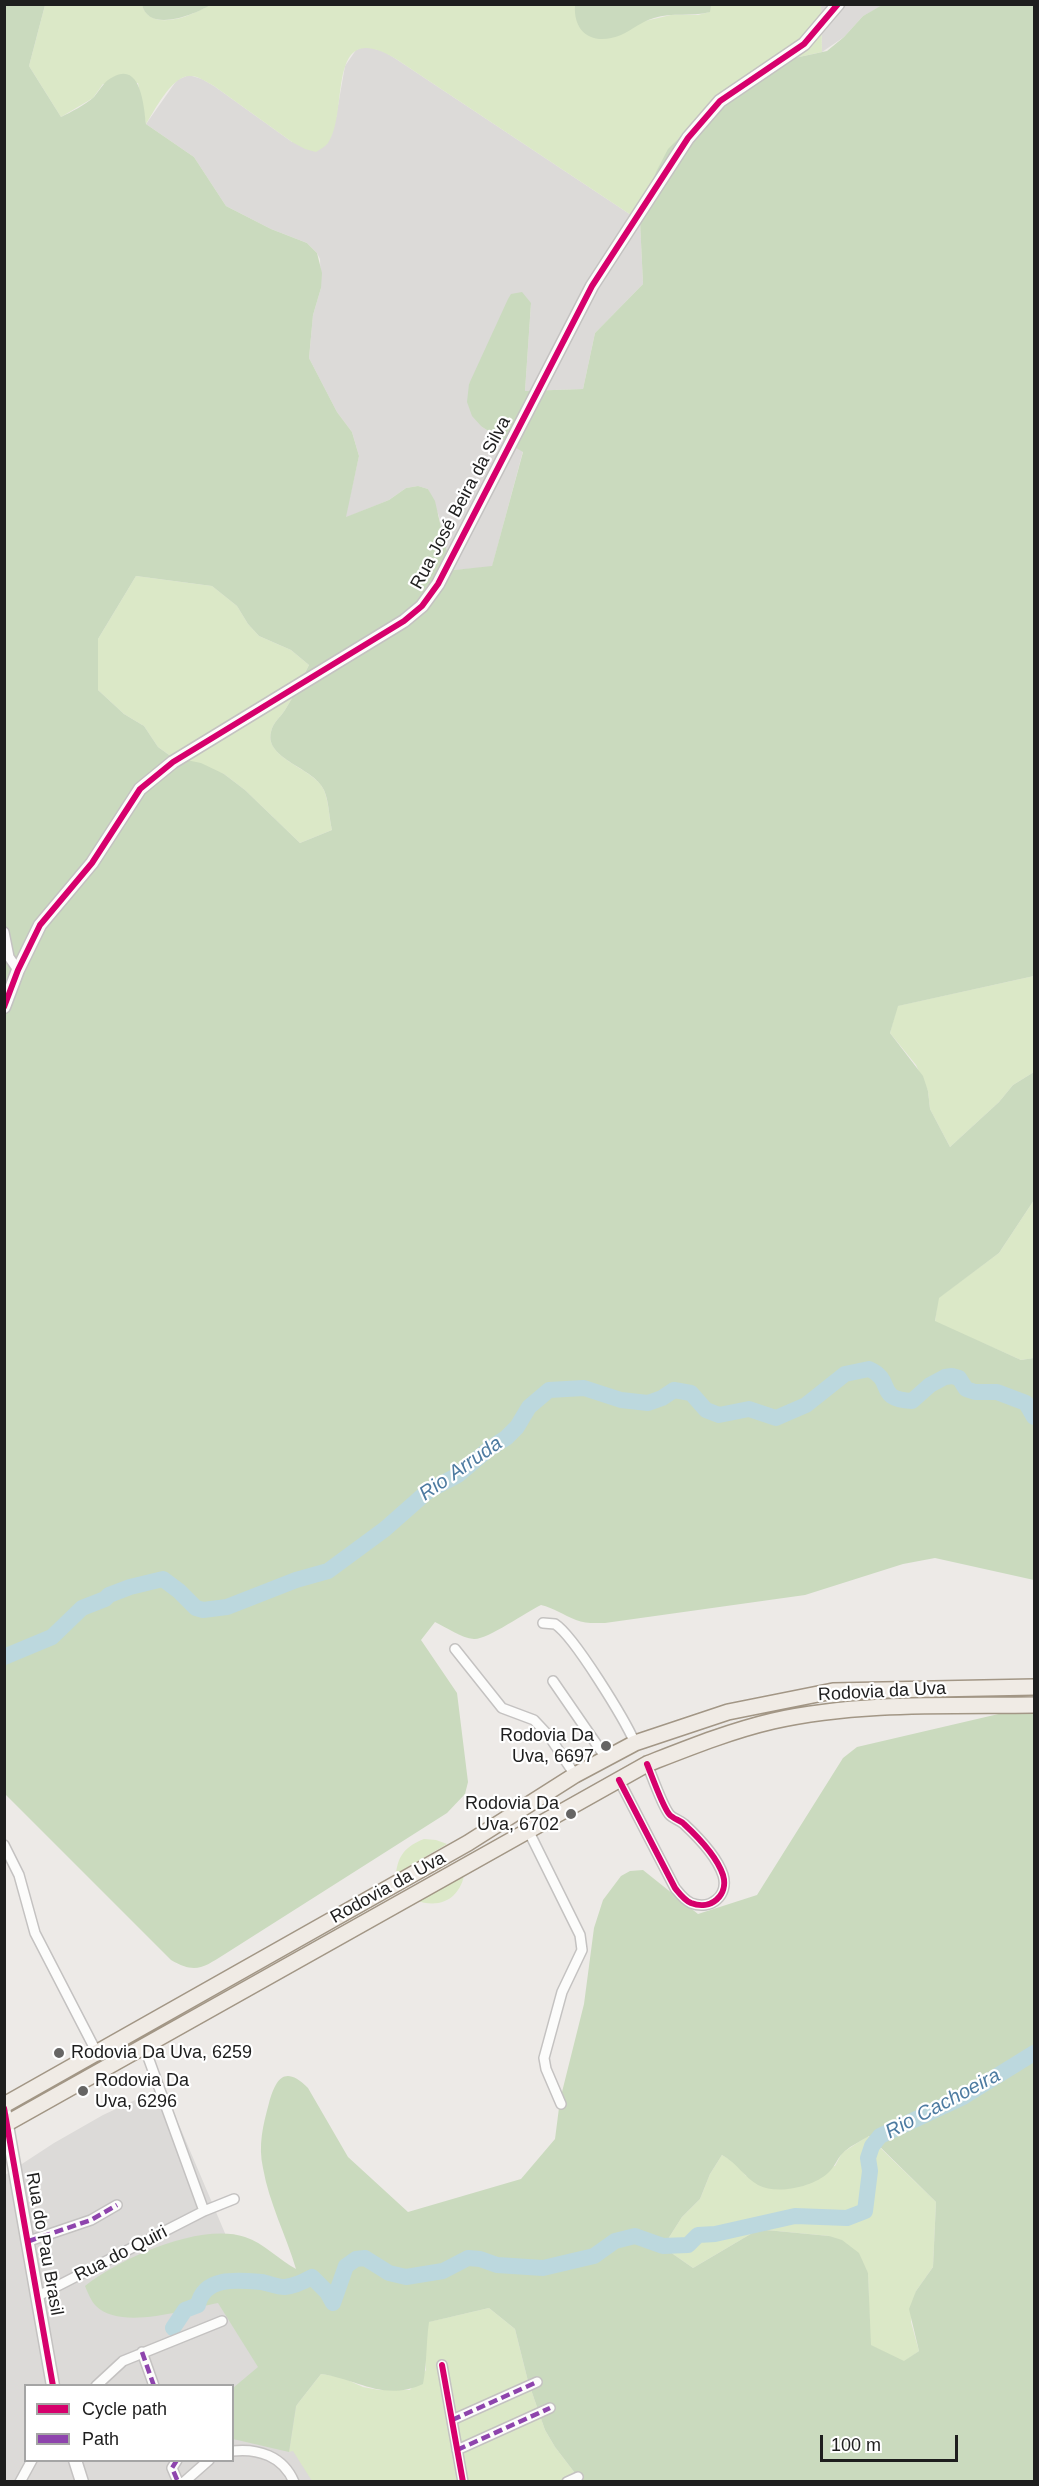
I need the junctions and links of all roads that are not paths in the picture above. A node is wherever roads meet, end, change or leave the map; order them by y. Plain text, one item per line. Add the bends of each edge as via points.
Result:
1 (838, 4) edge
2 (4, 932) edge
3 (18, 970) junction
4 (4, 1007) edge
5 (543, 1623) dead end
6 (455, 1649) dead end
7 (553, 1681) dead end
8 (1035, 1687) edge
9 (1035, 1705) edge
10 (636, 1743) junction
11 (606, 1758) junction
12 (647, 1764) junction
13 (575, 1775) junction
14 (619, 1780) junction
15 (528, 1830) junction
16 (4, 1845) edge
17 (144, 2046) junction
18 (97, 2053) junction
19 (561, 2104) dead end
20 (5, 2115) edge
21 (234, 2199) dead end
22 (117, 2205) dead end
23 (204, 2211) junction
24 (29, 2241) junction
25 (38, 2296) junction
26 (222, 2321) dead end
27 (142, 2352) junction
28 (442, 2365) dead end
29 (537, 2382) dead end
30 (53, 2384) edge
31 (97, 2384) edge
32 (154, 2384) edge
33 (550, 2409) dead end
34 (452, 2420) junction
35 (457, 2450) junction
36 (234, 2451) edge
37 (31, 2462) edge
38 (76, 2462) edge
39 (176, 2462) edge
40 (207, 2462) edge
41 (578, 2477) dead end
42 (20, 2481) edge
43 (82, 2481) edge
44 (178, 2481) edge
45 (184, 2481) edge
46 (294, 2481) edge
47 (463, 2481) edge
48 (567, 2481) edge

1 - 3 street, Rua José Beira da Silva via 804,44 720,101 688,138 592,286 438,584 422,606 404,621 173,762 140,789 92,863 40,925
2 - 3 street via 9,957
3 - 4 street, Rua José Beira da Silva
5 - 10 street via 555,1624 567,1635
6 - 13 street via 502,1708 534,1720
7 - 11 street
8 - 10 main road, Rodovia da Uva via 833,1691 728,1712
9 - 12 main road, Rodovia da Uva via 882,1707 774,1721 719,1736
10 - 11 main road, Rodovia da Uva
11 - 13 main road, Rodovia da Uva
12 - 14 main road, Rodovia da Uva
12 - 14 street via 663,1806 683,1822 724,1877 724,1889 715,1903 696,1905 683,1899
13 - 18 main road, Rodovia da Uva via 458,1849
14 - 15 main road, Rodovia da Uva
15 - 17 main road, Rodovia da Uva
15 - 19 street via 580,1935 582,1950 562,1992 544,2058
16 - 18 street via 19,1875 35,1933
17 - 20 main road, Rodovia da Uva
17 - 23 street
18 - 20 main road, Rodovia da Uva
20 - 24 street, Rua do Pau Brasil
21 - 23 street, Rua do Quiri
22 - 24 street via 91,2220
23 - 25 street, Rua do Quiri
24 - 25 street, Rua do Pau Brasil
25 - 30 street, Rua do Pau Brasil
26 - 27 street
27 - 31 street via 123,2361
27 - 32 street
28 - 34 street
29 - 34 street
33 - 35 street
34 - 35 street
35 - 47 street
36 - 46 street via 249,2449 273,2456
37 - 42 street
38 - 43 street
39 - 44 street via 172,2468
40 - 45 street
41 - 48 street

